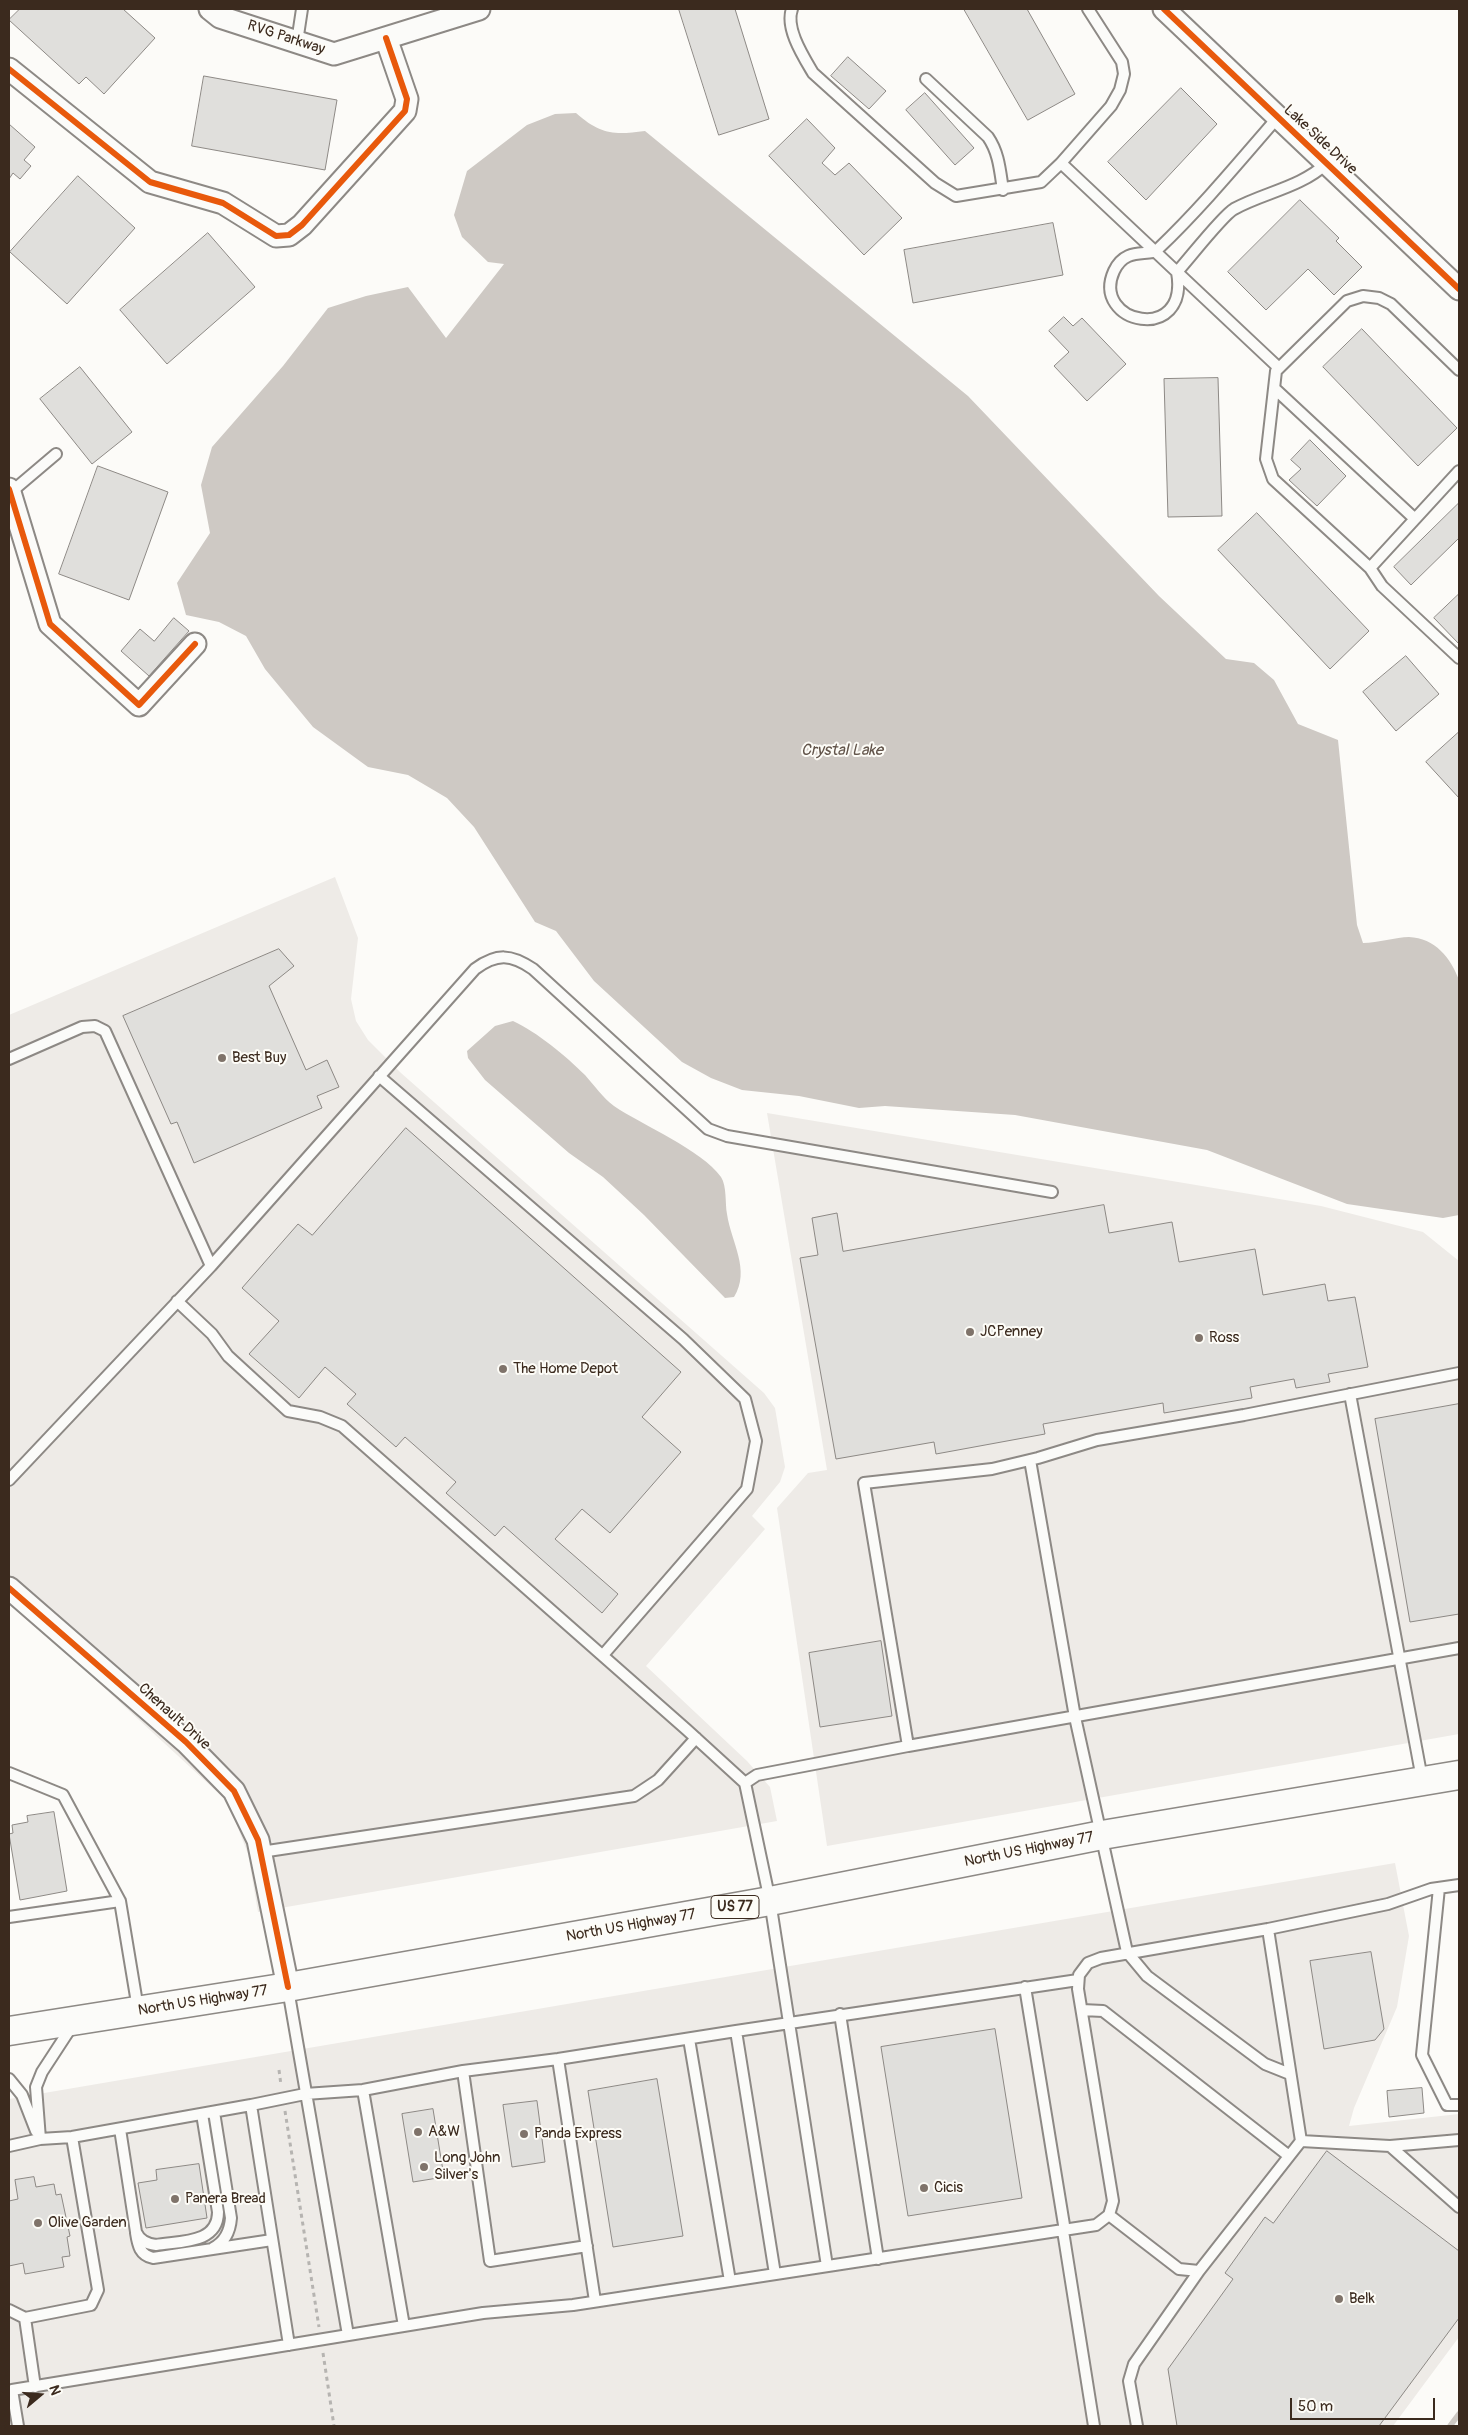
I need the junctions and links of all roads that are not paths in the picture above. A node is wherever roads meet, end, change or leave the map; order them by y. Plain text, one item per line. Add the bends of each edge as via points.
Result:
1 (210, 9) edge
2 (302, 9) edge
3 (480, 9) edge
4 (792, 9) edge
5 (1088, 9) edge
6 (1164, 9) edge
7 (386, 38) junction
8 (297, 42) junction
9 (9, 69) edge
10 (926, 79) dead end
11 (1278, 117) junction
12 (1061, 163) junction
13 (1327, 163) junction
14 (1003, 190) junction
15 (1156, 252) junction
16 (1177, 272) junction
17 (1459, 289) edge
18 (1279, 368) junction
19 (1459, 370) edge
20 (1274, 388) junction
21 (56, 454) dead end
22 (1459, 471) edge
23 (9, 491) edge
24 (1415, 519) junction
25 (1370, 568) junction
26 (195, 644) dead end
27 (1459, 658) edge
28 (9, 1059) edge
29 (379, 1076) junction
30 (1052, 1192) dead end
31 (211, 1266) junction
32 (177, 1301) junction
33 (1459, 1373) edge
34 (1350, 1394) junction
35 (1030, 1460) junction
36 (9, 1480) edge
37 (9, 1588) edge
38 (1459, 1648) edge
39 (603, 1656) junction
40 (1399, 1659) junction
41 (1075, 1717) junction
42 (696, 1738) junction
43 (908, 1746) junction
44 (9, 1773) edge
45 (1459, 1775) edge
46 (1422, 1781) junction
47 (745, 1783) junction
48 (1102, 1835) junction
49 (261, 1852) junction
50 (1459, 1885) edge
51 (1439, 1888) junction
52 (120, 1901) junction
53 (770, 1901) junction
54 (9, 1917) edge
55 (1268, 1930) junction
56 (1127, 1952) junction
57 (1078, 1980) junction
58 (288, 1987) junction
59 (1025, 1987) junction
60 (1082, 2010) junction
61 (138, 2012) junction
62 (840, 2014) junction
63 (75, 2020) junction
64 (789, 2022) junction
65 (10, 2028) edge
66 (736, 2031) junction
67 (689, 2039) junction
68 (558, 2059) junction
69 (463, 2072) junction
70 (1290, 2074) junction
71 (9, 2079) edge
72 (363, 2090) junction
73 (306, 2094) junction
74 (251, 2105) junction
75 (1459, 2105) edge
76 (214, 2112) junction
77 (202, 2114) junction
78 (120, 2129) junction
79 (72, 2137) junction
80 (40, 2139) junction
81 (1459, 2140) edge
82 (1301, 2141) junction
83 (9, 2146) edge
84 (1390, 2146) junction
85 (1289, 2156) junction
86 (1459, 2208) edge
87 (1109, 2215) junction
88 (1064, 2231) junction
89 (136, 2232) junction
90 (272, 2240) junction
91 (587, 2246) junction
92 (208, 2250) junction
93 (878, 2259) junction
94 (827, 2266) junction
95 (1199, 2270) junction
96 (775, 2274) junction
97 (730, 2281) junction
98 (595, 2301) junction
99 (9, 2310) edge
100 (25, 2318) junction
101 (404, 2326) junction
102 (348, 2335) junction
103 (289, 2345) junction
104 (35, 2387) junction
105 (18, 2426) edge
106 (1094, 2426) edge
107 (1137, 2426) edge

1 - 8 street, RVG Parkway via 220,17
2 - 8 lane
3 - 7 street, RVG Parkway
4 - 14 lane via 789,17 812,73 935,183 956,196
5 - 12 lane via 1122,62 1124,74 1111,106
6 - 11 street, Lake Side Drive
7 - 8 street, RVG Parkway via 334,54
7 - 9 street via 407,99 405,111 302,225 289,235 276,236 223,203 150,182
10 - 14 lane via 994,145
11 - 13 street, Lake Side Drive
11 - 15 lane
12 - 14 lane via 1041,182
12 - 15 lane
13 - 16 lane via 1292,186 1233,210
13 - 17 street, Lake Side Drive
15 - 16 lane
15 - 16 lane via 1131,254 1114,270 1112,293 1124,313 1146,320 1167,312 1178,294
16 - 18 lane
18 - 19 lane via 1347,300 1363,296 1391,304
18 - 20 lane
20 - 24 lane
20 - 25 lane via 1266,459 1273,479
21 - 23 lane
22 - 24 lane
23 - 26 street via 50,624 139,705
24 - 25 lane
25 - 27 lane via 1382,586
28 - 31 lane via 82,1027 95,1026 105,1031
29 - 30 lane via 475,969 486,961 503,956 533,969 708,1129 727,1136
29 - 31 lane
29 - 39 lane via 683,1339 745,1399 756,1441 747,1489
31 - 32 lane
32 - 36 lane
32 - 39 lane via 212,1334 228,1356 288,1411 320,1417 342,1426
33 - 34 lane
34 - 35 lane via 1097,1440
34 - 40 lane
35 - 41 lane
35 - 43 lane via 974,1472 864,1483
37 - 49 street, Chenault Drive via 186,1742 234,1791
38 - 40 lane
39 - 42 lane
40 - 41 lane
40 - 46 lane
41 - 43 lane
41 - 48 lane
42 - 47 lane
42 - 49 lane via 658,1780 634,1796
43 - 47 lane via 757,1775
44 - 52 lane via 63,1795
45 - 46 main road, North US Highway 77 / US 77
46 - 48 main road, North US Highway 77 / US 77
47 - 53 lane
48 - 53 main road, North US Highway 77 / US 77
48 - 56 lane
49 - 58 street, Chenault Drive
50 - 51 lane
51 - 55 lane via 1388,1904
51 - 75 lane via 1422,2054 1447,2105
52 - 54 lane
52 - 61 lane
53 - 58 main road, North US Highway 77 / US 77
53 - 64 lane
55 - 56 lane
55 - 70 lane
56 - 57 lane via 1088,1962
56 - 70 lane via 1147,1976 1265,2064
57 - 59 lane
57 - 60 lane
58 - 61 main road, North US Highway 77 / US 77
58 - 73 lane
59 - 62 lane
59 - 88 lane
60 - 85 lane via 1103,2011
60 - 87 lane via 1113,2200
61 - 63 main road, North US Highway 77 / US 77
62 - 64 lane
62 - 93 lane
63 - 65 main road, North US Highway 77 / US 77
63 - 80 lane via 36,2087
64 - 66 lane
64 - 94 lane
66 - 67 lane
66 - 96 lane
67 - 68 lane
67 - 97 lane
68 - 69 lane
68 - 91 lane
69 - 72 lane
69 - 91 lane via 490,2261
70 - 82 lane
71 - 80 lane via 22,2095
72 - 73 lane
72 - 101 lane
73 - 74 lane
73 - 102 lane
74 - 76 lane
74 - 90 lane
76 - 77 lane
76 - 92 lane via 231,2218 221,2243
77 - 78 lane
77 - 89 lane via 218,2212 216,2226 205,2237 156,2245 144,2242
78 - 79 lane
78 - 89 lane
79 - 80 lane
79 - 100 lane via 98,2290 91,2305
80 - 83 lane
81 - 84 lane
82 - 84 lane
82 - 85 lane
84 - 86 lane
85 - 95 lane
87 - 88 lane via 1096,2225
87 - 95 lane via 1179,2269
88 - 93 lane
88 - 106 lane
89 - 92 lane via 138,2248 148,2257
90 - 92 lane
90 - 103 lane
91 - 98 lane
93 - 94 lane
94 - 96 lane
95 - 107 lane via 1134,2364 1130,2381
96 - 97 lane
97 - 98 lane
98 - 101 lane via 483,2313
99 - 100 lane
100 - 104 lane
101 - 102 lane
102 - 103 lane
103 - 104 lane
104 - 105 lane via 12,2390

